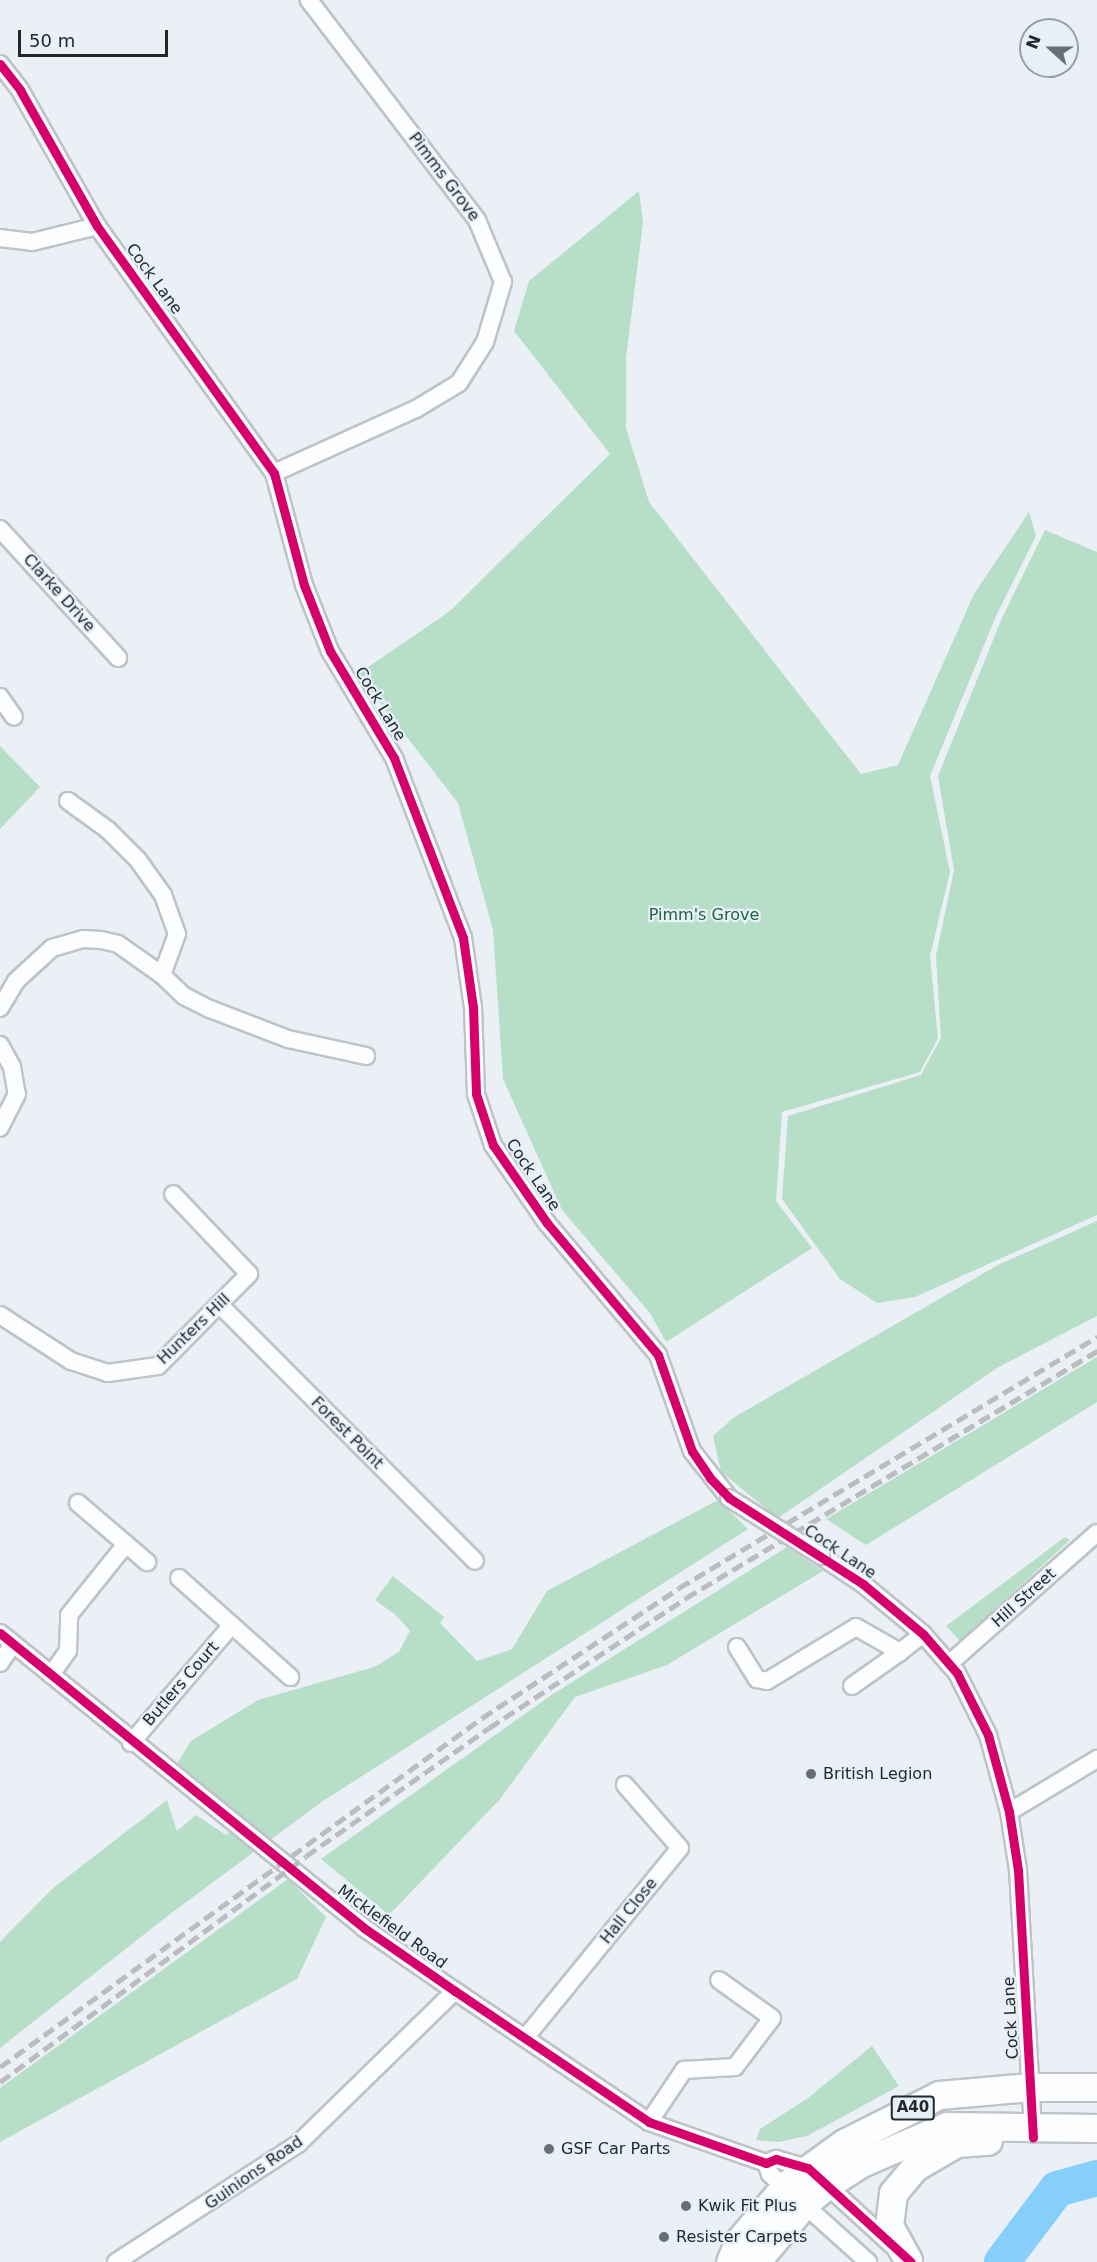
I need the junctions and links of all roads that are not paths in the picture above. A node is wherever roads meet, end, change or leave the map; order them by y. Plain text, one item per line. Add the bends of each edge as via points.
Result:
1 (309, 0) edge
2 (0, 64) edge
3 (97, 226) junction
4 (0, 238) edge
5 (274, 473) junction
6 (0, 529) edge
7 (118, 658) dead end
8 (0, 697) edge
9 (14, 717) dead end
10 (68, 801) dead end
11 (162, 975) junction
12 (0, 1008) edge
13 (0, 1045) edge
14 (366, 1056) dead end
15 (0, 1128) edge
16 (173, 1194) dead end
17 (220, 1305) junction
18 (0, 1315) edge
19 (78, 1503) dead end
20 (1097, 1533) edge
21 (126, 1544) junction
22 (475, 1561) dead end
23 (147, 1562) dead end
24 (179, 1578) dead end
25 (231, 1626) junction
26 (0, 1633) edge
27 (923, 1634) junction
28 (13, 1644) junction
29 (737, 1647) dead end
30 (900, 1652) junction
31 (0, 1663) edge
32 (950, 1663) junction
33 (51, 1675) junction
34 (290, 1677) dead end
35 (852, 1686) dead end
36 (131, 1743) junction
37 (1097, 1759) edge
38 (626, 1785) dead end
39 (1009, 1812) junction
40 (719, 1980) dead end
41 (455, 1991) junction
42 (525, 2038) junction
43 (1097, 2087) edge
44 (1030, 2092) junction
45 (1097, 2110) edge
46 (649, 2122) junction
47 (1097, 2128) edge
48 (1032, 2132) junction
49 (766, 2163) junction
50 (818, 2176) junction
51 (795, 2193) junction
52 (910, 2261) edge
53 (116, 2262) edge
54 (730, 2262) edge
55 (756, 2262) edge
56 (868, 2262) edge

1 - 5 street, Pimms Grove via 477,220 503,282 485,342 459,383 416,408
2 - 3 street, Cock Lane via 20,90
3 - 4 street via 32,242
3 - 5 street, Cock Lane
5 - 27 street, Cock Lane, bridge via 297,562 323,633 394,758 463,938 472,1007 476,1094 493,1145 547,1223 658,1355 692,1451 729,1498 863,1584
6 - 7 street, Clarke Drive
8 - 9 street
10 - 11 street via 108,830 138,860 163,895 177,934
11 - 12 street via 118,944 83,939 66,942 29,966
11 - 14 street via 184,996 249,1025 288,1039
13 - 15 street via 12,1067 17,1094
16 - 17 street, Hunters Hill via 249,1274
17 - 18 street, Hunters Hill via 158,1366 108,1373 71,1360
17 - 22 street, Forest Point
19 - 21 street
20 - 32 street, Hill Street
21 - 23 street
21 - 33 street via 69,1615 68,1651
24 - 25 street, Butlers Court
25 - 34 street, Butlers Court
25 - 36 street, Butlers Court
26 - 28 street, Micklefield Road
27 - 30 street
27 - 32 street, Cock Lane
28 - 31 street
28 - 33 street, Micklefield Road
29 - 30 street via 757,1678 767,1680 855,1627
30 - 35 street
32 - 39 street, Cock Lane via 988,1735
33 - 36 street, Micklefield Road
36 - 41 street, Micklefield Road via 364,1928
37 - 39 street
38 - 42 street, Hall Close via 680,1848
39 - 44 street, Cock Lane via 1018,1870
40 - 46 street via 772,2018 735,2067 684,2070
41 - 42 street, Micklefield Road
41 - 53 street, Guinions Road via 298,2144
42 - 46 street, Micklefield Road
43 - 44 main road, A40
44 - 45 main road, A40 via 1074,2110
44 - 48 street, Cock Lane
44 - 50 main road, A40 via 939,2096 844,2143
46 - 49 street, Micklefield Road
47 - 48 main road, A40
48 - 50 main road, A40 via 947,2126 859,2164
48 - 52 main road via 956,2143 915,2167 893,2193 889,2226
49 - 50 street, Micklefield Road via 776,2159
49 - 51 street, Micklefield Road via 770,2174
50 - 51 main road, A40
50 - 52 street
51 - 54 main road, A40 via 740,2241
51 - 55 main road, A40
51 - 56 street, Micklefield Road

